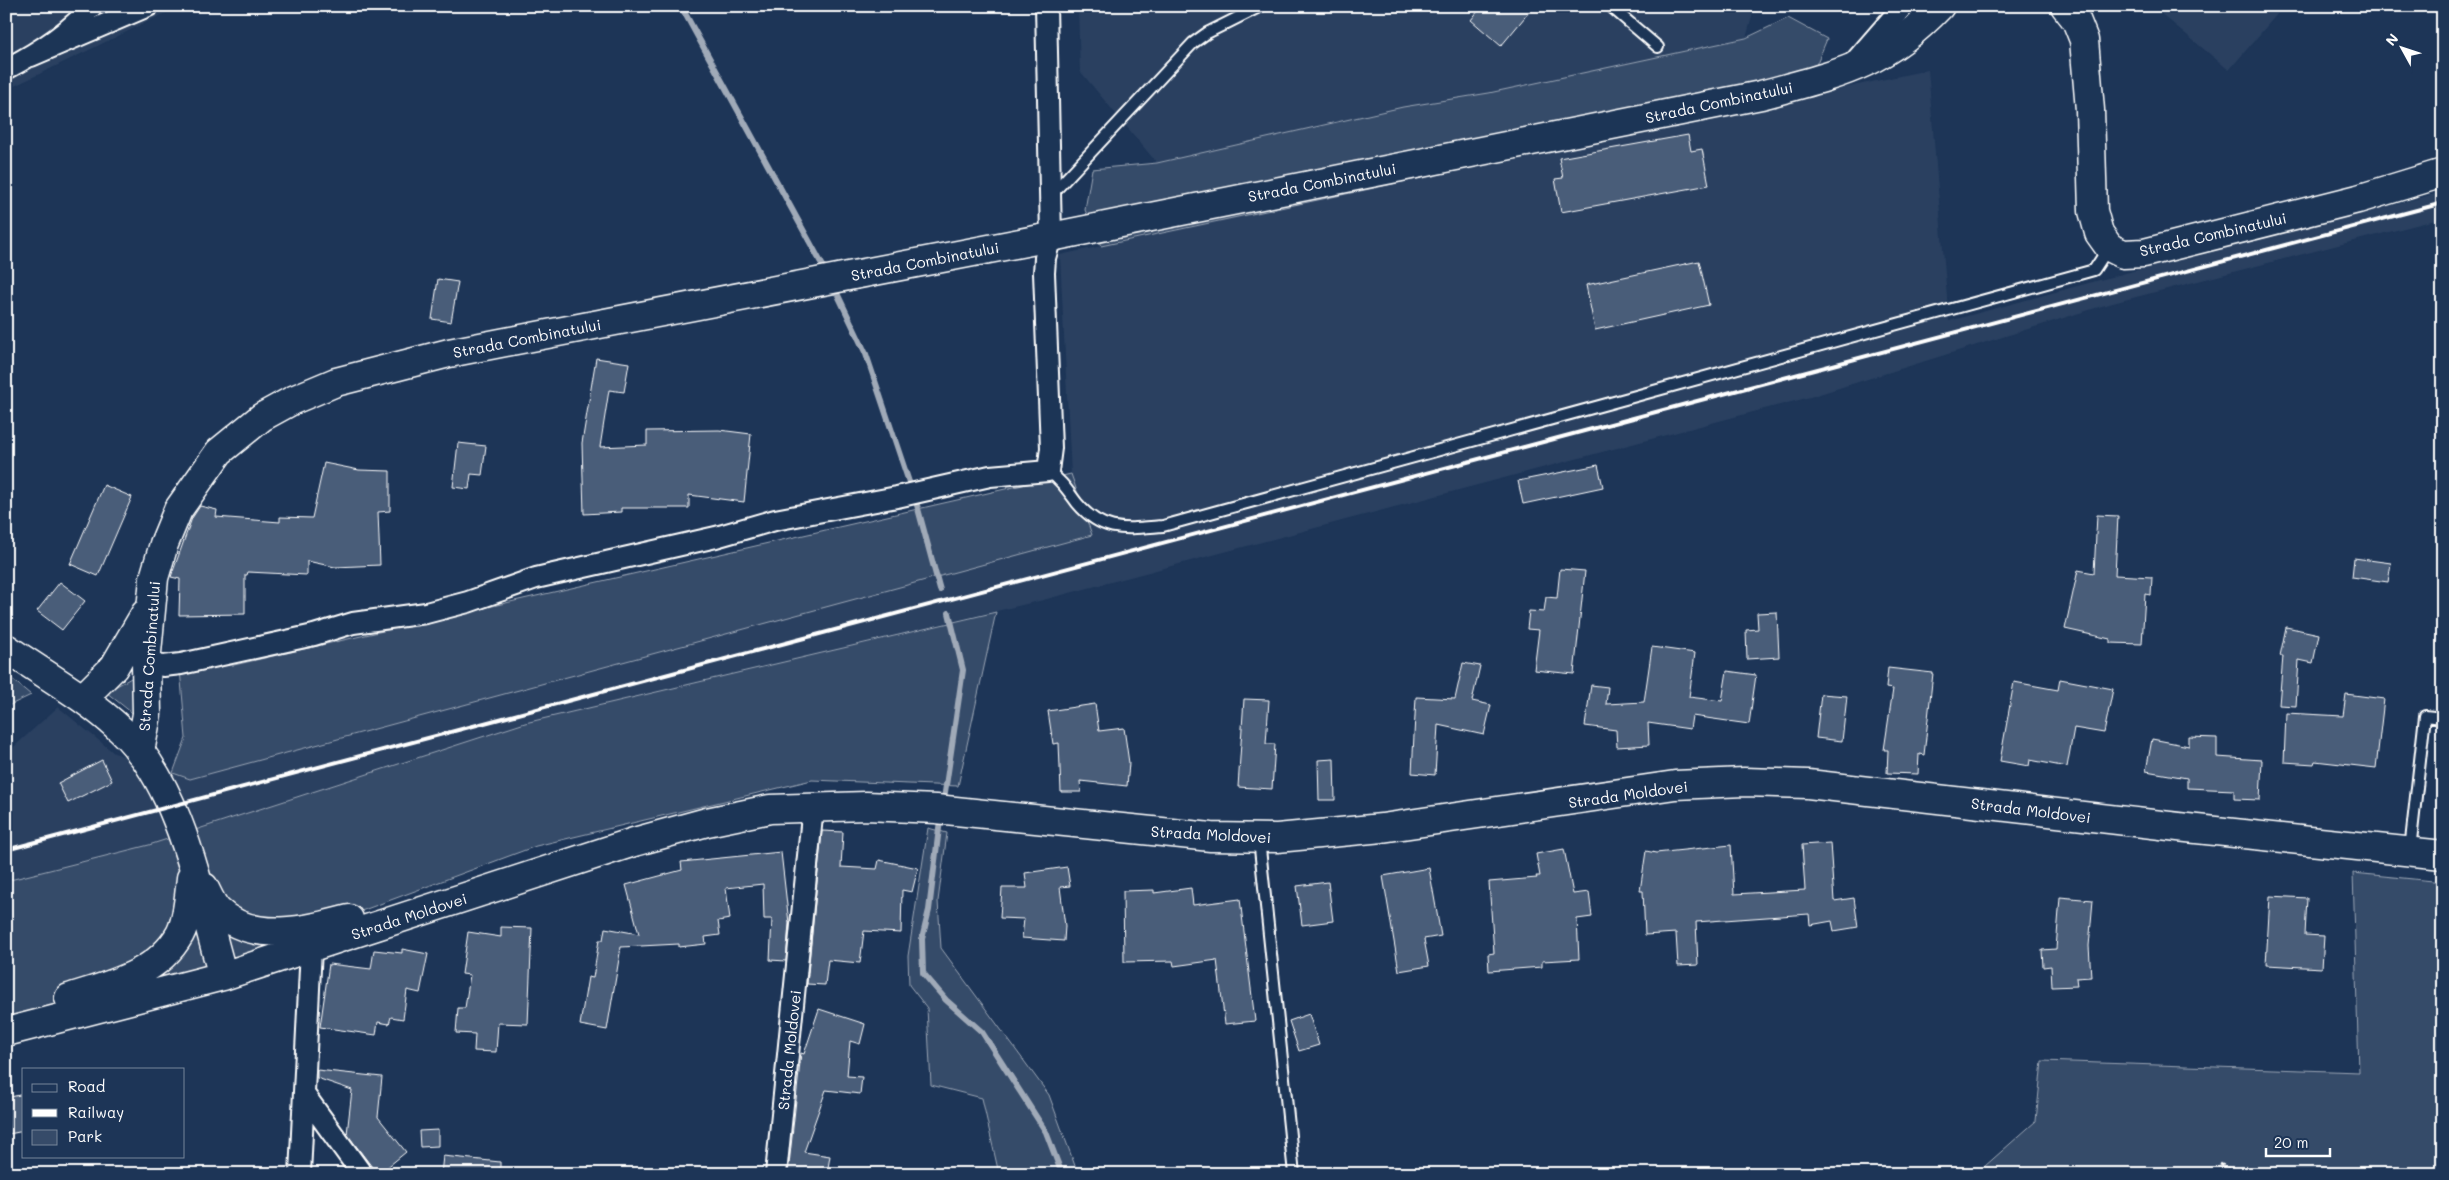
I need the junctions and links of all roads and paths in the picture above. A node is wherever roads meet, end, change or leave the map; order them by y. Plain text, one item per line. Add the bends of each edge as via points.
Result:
1 (92, 6) edge
2 (148, 6) edge
3 (1046, 6) edge
4 (1261, 6) edge
5 (1610, 6) edge
6 (1902, 6) edge
7 (1940, 6) edge
8 (2065, 6) edge
9 (1658, 47) dead end
10 (31, 56) junction
11 (6, 69) edge
12 (1844, 73) junction
13 (2443, 173) edge
14 (1050, 197) junction
15 (1051, 236) junction
16 (2109, 247) junction
17 (1048, 471) junction
18 (150, 605) junction
19 (6, 648) edge
20 (146, 663) junction
21 (83, 698) junction
22 (2443, 718) edge
23 (140, 752) junction
24 (813, 806) junction
25 (1259, 838) junction
26 (2410, 852) junction
27 (2443, 855) edge
28 (192, 866) junction
29 (518, 881) junction
30 (311, 948) junction
31 (223, 976) junction
32 (6, 1018) edge
33 (6, 1032) edge
34 (304, 1094) junction
35 (2220, 1164) dead end
36 (300, 1174) edge
37 (362, 1174) edge
38 (776, 1174) edge
39 (1294, 1174) edge
40 (2239, 1174) edge

1 - 10 street via 60,36
2 - 10 street
3 - 14 street
4 - 14 lane via 1193,43
5 - 9 lane
6 - 12 street
7 - 12 main road, Strada Combinatului via 1896,46
8 - 16 main road via 2076,20 2084,40 2093,211 2099,233
10 - 11 street
12 - 15 main road, Strada Combinatului via 1761,95
13 - 16 main road, Strada Combinatului via 2358,199 2144,253 2123,254
14 - 15 street
15 - 17 street via 1044,273 1051,440
15 - 18 main road, Strada Combinatului via 449,353 336,382 262,417 219,452 178,510 164,544
16 - 17 lane via 2094,270 1163,526 1121,529 1105,526 1090,518 1060,478
17 - 20 street via 990,476 775,520 716,537 536,578 426,613 354,624 181,664 163,666
18 - 20 main road, Strada Combinatului
18 - 21 main road via 114,667
19 - 21 main road, Strada Combinatului
20 - 23 main road, Strada Combinatului via 146,714
21 - 23 main road, Strada Combinatului via 120,729
22 - 26 lane via 2425,716
23 - 28 main road, Strada Combinatului via 168,799
24 - 25 main road, Strada Moldovei via 936,809 1211,837
24 - 29 main road, Strada Moldovei via 770,809 707,822 634,842
24 - 38 street, Strada Moldovei
25 - 26 main road, Strada Moldovei via 1382,828 1675,785 1744,782 1808,784
25 - 39 lane
26 - 27 main road, Strada Moldovei
28 - 29 main road via 217,909 232,921 249,929 286,932 335,923 464,889
28 - 31 main road, Strada Combinatului
28 - 32 main road via 180,934 157,961 126,980
29 - 30 main road, Strada Moldovei
30 - 31 main road, Strada Moldovei
30 - 34 street
31 - 33 main road, Strada Moldovei
34 - 36 street
34 - 37 street
35 - 40 path

